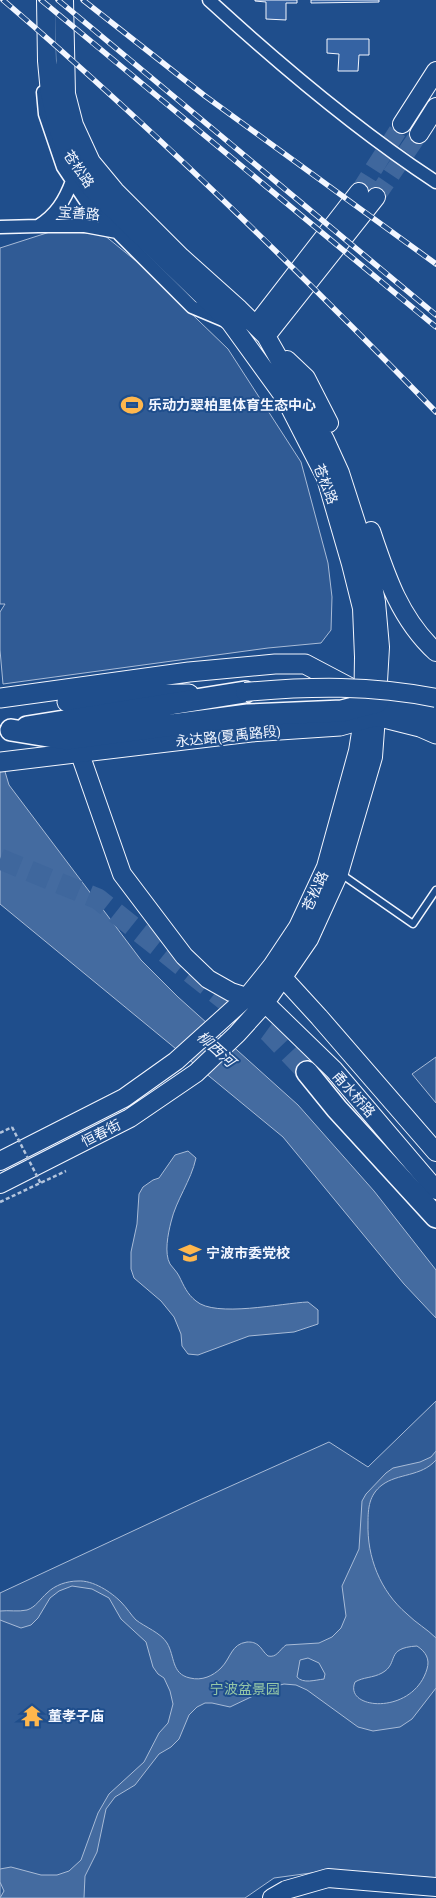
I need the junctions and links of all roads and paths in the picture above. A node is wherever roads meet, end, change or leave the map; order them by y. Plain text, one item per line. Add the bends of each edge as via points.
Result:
1 (38, 0) edge
2 (46, 0) edge
3 (64, 0) edge
4 (208, 0) edge
5 (436, 71) edge
6 (436, 107) edge
7 (402, 124) tunnel mouth
8 (419, 134) tunnel mouth
9 (72, 181) junction
10 (436, 182) edge
11 (359, 192) tunnel mouth
12 (376, 197) tunnel mouth
13 (38, 226) junction
14 (0, 227) edge
15 (117, 232) junction
16 (230, 322) junction
17 (265, 336) junction
18 (436, 652) edge
19 (246, 692) junction
20 (436, 698) edge
21 (3, 703) edge
22 (370, 711) junction
23 (436, 716) edge
24 (5, 730) edge
25 (436, 734) edge
26 (80, 754) junction
27 (8, 761) edge
28 (339, 874) junction
29 (436, 890) edge
30 (278, 972) junction
31 (247, 997) junction
32 (265, 1003) junction
33 (222, 1021) joint
34 (237, 1034) joint
35 (306, 1072) tunnel mouth
36 (0, 1133) edge
37 (436, 1152) edge
38 (0, 1161) edge
39 (66, 1171) dead end
40 (0, 1184) edge
41 (41, 1184) junction
42 (436, 1190) edge
43 (0, 1202) edge
44 (436, 1217) edge
45 (436, 1887) edge
46 (272, 1898) edge

1 - 9 street via 45,114
2 - 16 main road, 苍松路 via 50,93 72,162 92,189
3 - 17 main road, 苍松路 via 66,94 74,125 90,162 181,257
4 - 10 street via 388,150
5 - 7 main road
6 - 8 main road
9 - 13 street, 宝善路 via 65,199 49,219
9 - 15 street via 85,200
11 - 17 main road
12 - 17 main road
13 - 14 street, 宝善路
13 - 15 street, 宝善路 via 85,226
15 - 16 street via 192,307
16 - 22 main road, 苍松路 via 285,398 326,478 362,608
17 - 18 main road via 306,378 330,425 363,507 388,583 404,613
17 - 22 main road, 苍松路 via 340,472 368,560 380,647
19 - 20 main road, bridge via 345,687 401,691
19 - 21 main road via 122,695
19 - 24 highway
21 - 22 main road, 永达路(夏禹路段) via 189,672 305,664
22 - 23 main road via 422,709
22 - 24 highway via 248,715 66,739
22 - 25 main road, 永达路(夏禹路段)
22 - 26 main road, 永达路(夏禹路段) via 340,726 251,732
22 - 28 main road, 苍松路 via 373,757
22 - 30 main road, 苍松路 via 326,868
26 - 27 main road, 永达路(夏禹路段)
26 - 31 main road via 122,874 184,956 208,978 231,992
28 - 29 lane via 413,924
28 - 30 main road, 苍松路 via 309,939
30 - 31 main road, 苍松路
30 - 32 main road, 苍松路
30 - 37 main road, 甬水桥路
31 - 32 main road
31 - 33 main road, 苍松路
32 - 34 main road, 苍松路
32 - 42 main road, 甬水桥路 via 334,1070
33 - 38 main road, 恒春街 via 176,1061 124,1098
34 - 40 main road, 恒春街 via 196,1073 130,1118
35 - 44 highway
36 - 41 path, bridge via 12,1127
39 - 41 path
41 - 43 path
45 - 46 main road via 328,1878 286,1890

